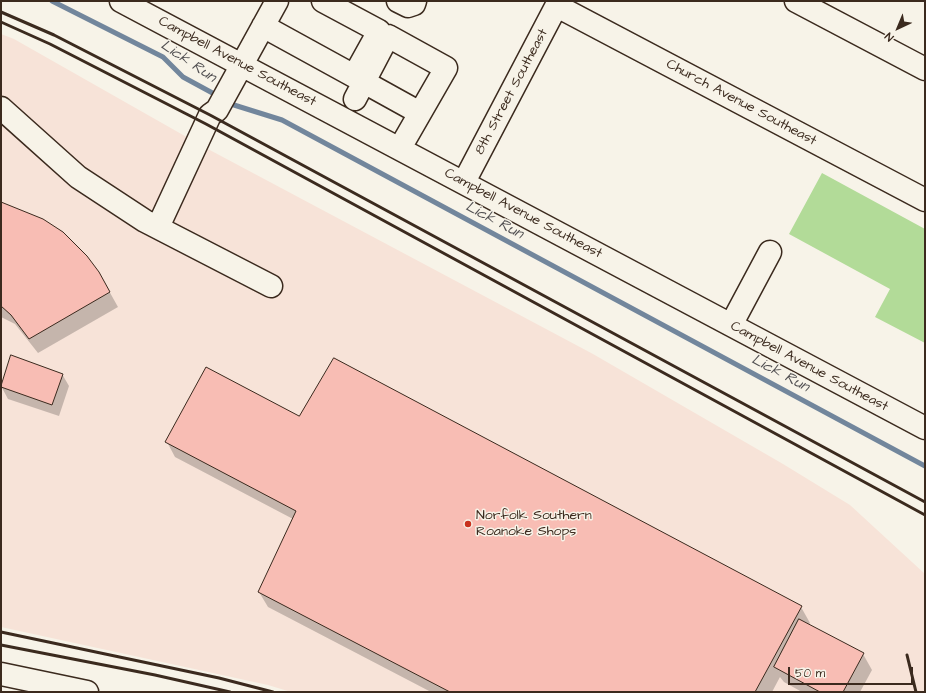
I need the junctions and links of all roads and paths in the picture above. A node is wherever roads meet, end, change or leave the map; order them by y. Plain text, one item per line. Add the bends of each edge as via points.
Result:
1 (121, 1) edge
2 (277, 1) edge
3 (323, 1) edge
4 (398, 1) edge
5 (415, 1) edge
6 (796, 1) edge
7 (558, 3) edge
8 (263, 26) junction
9 (242, 65) junction
10 (925, 69) edge
11 (1, 108) edge
12 (420, 113) junction
13 (400, 148) junction
14 (464, 182) junction
15 (925, 200) edge
16 (158, 227) junction
17 (770, 252) dead end
18 (272, 286) dead end
19 (731, 325) junction
20 (925, 428) edge
21 (1, 674) edge
22 (87, 692) edge

1 - 9 street, Campbell Avenue Southeast
2 - 8 street
3 - 8 street via 379,31 354,76
4 - 5 street via 408,6
6 - 10 street
7 - 14 street, 8th Street Southeast
7 - 15 street, Church Avenue Southeast
8 - 9 street
9 - 13 street, Campbell Avenue Southeast
9 - 16 street via 217,110 210,115
11 - 16 street via 74,174
12 - 12 street via 446,68 388,36 359,91
12 - 13 street
13 - 14 street, Campbell Avenue Southeast
14 - 19 street, Campbell Avenue Southeast
16 - 18 street
17 - 19 street
19 - 20 street, Campbell Avenue Southeast
21 - 22 street

